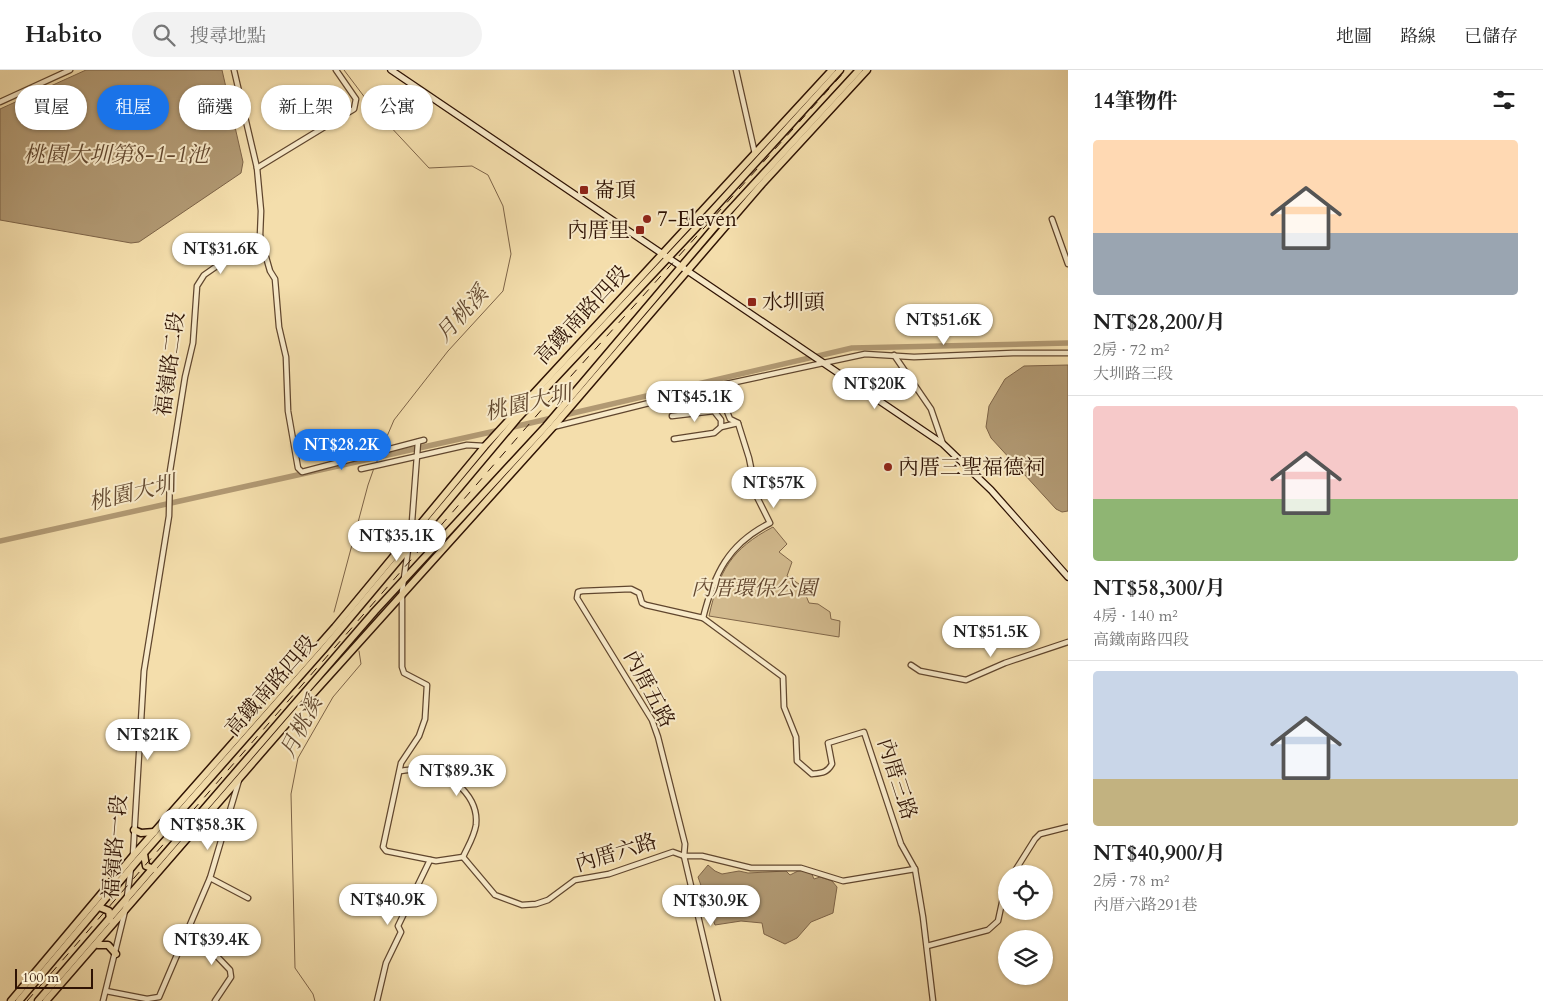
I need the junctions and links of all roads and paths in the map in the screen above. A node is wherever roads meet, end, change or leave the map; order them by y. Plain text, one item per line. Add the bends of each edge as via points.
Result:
1 (70, 70) edge
2 (234, 70) edge
3 (336, 70) edge
4 (392, 70) edge
5 (736, 70) edge
6 (859, 70) edge
7 (867, 70) edge
8 (836, 71) edge
9 (0, 102) edge
10 (754, 154) junction
11 (257, 168) junction
12 (1052, 219) dead end
13 (260, 236) junction
14 (665, 256) junction
15 (1068, 264) edge
16 (684, 268) junction
17 (894, 354) junction
18 (1068, 354) edge
19 (824, 363) junction
20 (717, 386) junction
21 (672, 416) dead end
22 (738, 423) junction
23 (552, 425) junction
24 (721, 427) junction
25 (674, 439) dead end
26 (424, 440) dead end
27 (418, 442) junction
28 (943, 444) junction
29 (485, 446) junction
30 (418, 455) junction
31 (361, 469) dead end
32 (449, 500) junction
33 (429, 513) junction
34 (169, 515) joint
35 (455, 524) junction
36 (411, 535) junction
37 (409, 547) junction
38 (440, 552) junction
39 (1068, 577) edge
40 (403, 581) junction
41 (402, 592) junction
42 (703, 618) junction
43 (335, 627) junction
44 (1068, 642) edge
45 (323, 650) junction
46 (912, 665) dead end
47 (309, 698) junction
48 (279, 722) junction
49 (400, 771) junction
50 (240, 776) junction
51 (1068, 827) edge
52 (134, 830) junction
53 (155, 832) junction
54 (144, 854) junction
55 (133, 856) junction
56 (684, 856) junction
57 (464, 857) junction
58 (430, 860) junction
59 (1019, 865) edge
60 (131, 868) junction
61 (154, 869) junction
62 (915, 869) junction
63 (210, 878) junction
64 (248, 898) dead end
65 (126, 901) junction
66 (99, 907) junction
67 (125, 911) junction
68 (110, 920) junction
69 (998, 920) edge
70 (184, 938) junction
71 (96, 945) junction
72 (927, 946) junction
73 (116, 954) junction
74 (29, 990) junction
75 (106, 991) junction
76 (13, 1001) edge
77 (18, 1001) edge
78 (38, 1001) edge
79 (46, 1001) edge
80 (103, 1001) edge
81 (215, 1001) edge
82 (377, 1001) edge
83 (718, 1001) edge
84 (933, 1001) edge

1 - 9 street
2 - 11 street
3 - 11 street via 356,99 354,109
4 - 14 main road
5 - 10 street
6 - 16 main road via 719,222
7 - 16 main road
8 - 10 main road
8 - 14 main road
10 - 14 main road
11 - 13 street
12 - 15 street
13 - 27 street via 275,279 296,466 302,472
13 - 34 street, 福嶺路二段 via 204,275 197,286 193,343 170,471
14 - 16 main road
14 - 29 main road, 高鐵南路四段
14 - 32 main road, 高鐵南路四段 via 517,419
16 - 19 main road
16 - 23 main road
16 - 23 main road, 高鐵南路四段 via 558,411
17 - 18 street via 914,357
17 - 19 street via 865,354
17 - 28 street via 931,409
19 - 20 street
19 - 28 main road
20 - 22 street via 730,419
20 - 23 street
21 - 24 street via 714,411
22 - 24 street
22 - 42 street via 757,496 770,522 745,538 727,558 711,586
23 - 35 main road, 高鐵南路四段
23 - 38 main road, 高鐵南路四段
24 - 25 street via 714,433
26 - 27 street
27 - 30 street
28 - 39 main road via 991,490
29 - 30 street via 467,445
29 - 33 main road, 高鐵南路四段
30 - 31 street
30 - 36 street
32 - 33 main road
32 - 37 main road, 高鐵南路四段
33 - 36 main road, 高鐵南路四段
34 - 52 street, 福嶺路一段 via 144,671
35 - 38 main road
35 - 40 main road, 高鐵南路四段
36 - 37 street
36 - 43 main road, 高鐵南路四段
37 - 40 street
37 - 45 main road, 高鐵南路四段
38 - 41 main road, 高鐵南路四段
40 - 41 street
40 - 48 main road, 高鐵南路四段
41 - 47 main road, 高鐵南路四段
41 - 49 street via 402,667 404,673 427,685 425,719 419,736 401,763
42 - 56 street, 內厝五路 via 646,605 632,589 578,592 577,598 652,720 685,844
42 - 62 street, 內厝三路 via 783,677 784,707 796,738 797,761 806,770 812,774 829,770 832,764 828,744 864,732 901,844
43 - 45 main road
43 - 53 main road, 高鐵南路四段
44 - 46 street via 966,680 920,670
45 - 54 main road, 高鐵南路四段
47 - 48 main road
47 - 50 main road, 高鐵南路四段
48 - 61 main road, 高鐵南路四段
49 - 57 street via 428,770 453,780 466,792 475,811 476,824
49 - 58 street via 383,847 386,851
50 - 63 street
50 - 67 main road, 高鐵南路四段
51 - 59 street via 1040,834
52 - 53 main road via 148,834
52 - 55 street, 福嶺路一段
53 - 55 main road, 高鐵南路四段
54 - 60 main road, 高鐵南路四段
54 - 61 main road via 144,863
55 - 60 street, 福嶺路一段
55 - 76 main road, 高鐵南路四段
56 - 57 street, 內厝六路 via 673,852 609,874 575,880 548,900 522,905 495,895
56 - 62 street, 內厝六路 via 702,856 751,868 801,868 844,881
56 - 83 street, 內厝五路
57 - 58 street
58 - 82 street via 398,926 401,932 386,963
60 - 65 street, 福嶺路一段
60 - 66 main road, 高鐵南路四段
61 - 65 main road, 高鐵南路四段
62 - 72 street, 內厝三路
63 - 64 street
63 - 70 street
65 - 67 street, 福嶺路一段
65 - 68 main road, 高鐵南路四段
66 - 68 main road via 109,911
66 - 74 main road, 高鐵南路四段
67 - 71 main road, 高鐵南路四段
67 - 73 street, 福嶺路一段
68 - 78 main road, 高鐵南路四段
69 - 72 street via 988,930
70 - 75 street via 159,997 147,999
70 - 81 street via 210,949 230,970 231,977
71 - 73 main road via 105,943
71 - 79 main road, 高鐵南路四段
72 - 84 street, 內厝三路
73 - 75 street, 福嶺路一段
74 - 76 main road
74 - 77 main road, 高鐵南路四段
75 - 80 street, 福嶺路一段

